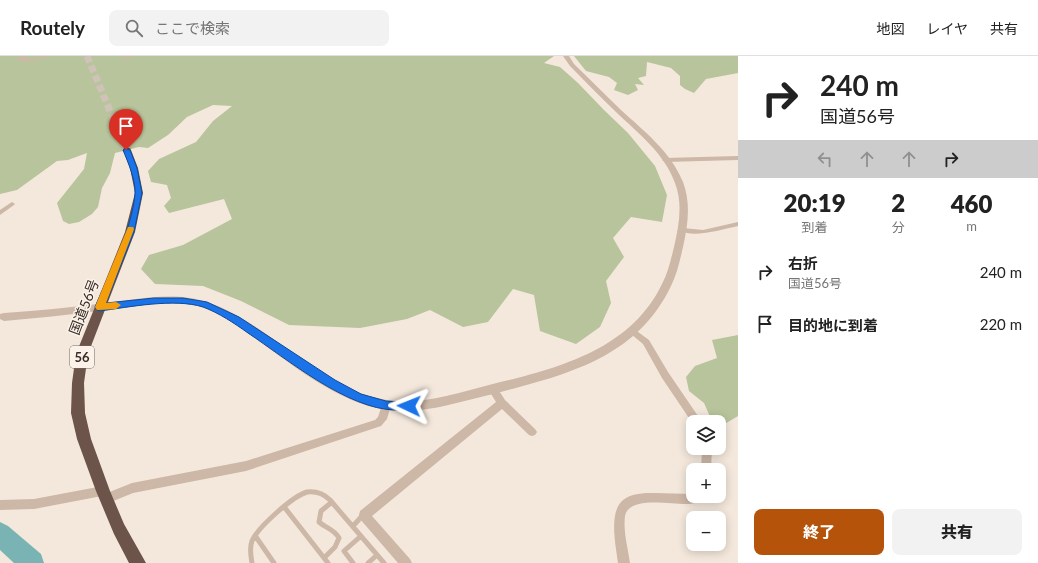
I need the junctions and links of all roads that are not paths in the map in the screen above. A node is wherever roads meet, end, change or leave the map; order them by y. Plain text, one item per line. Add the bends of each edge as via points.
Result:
1 (27, 56) edge
2 (52, 56) edge
3 (132, 56) edge
4 (566, 56) edge
5 (123, 59) dead end
6 (126, 150) tunnel mouth
7 (738, 158) edge
8 (665, 160) junction
9 (12, 204) dead end
10 (0, 213) edge
11 (738, 224) edge
12 (683, 230) junction
13 (100, 307) junction
14 (4, 317) dead end
15 (634, 332) junction
16 (493, 389) junction
17 (502, 403) junction
18 (386, 405) junction
19 (692, 415) edge
20 (532, 432) dead end
21 (105, 495) junction
22 (686, 500) edge
23 (332, 502) junction
24 (0, 504) edge
25 (285, 508) junction
26 (364, 514) junction
27 (353, 526) junction
28 (361, 536) junction
29 (256, 537) junction
30 (377, 555) junction
31 (324, 558) junction
32 (138, 563) edge
33 (252, 563) edge
34 (274, 563) edge
35 (328, 563) edge
36 (354, 563) edge
37 (368, 563) edge
38 (384, 563) edge
39 (406, 563) edge
40 (624, 563) edge

1 - 2 street via 18,60
3 - 5 street
4 - 8 street
6 - 13 highway, 国道56号 / 56 via 134,168 139,193 130,232
7 - 8 street
8 - 12 street via 682,191
9 - 10 street
11 - 12 street via 703,232
12 - 15 street via 667,285 653,311
13 - 14 street
13 - 18 street via 154,301 204,304 235,320 331,383 358,397
13 - 21 highway, 国道56号 / 56 via 82,354 78,383 78,413 84,439
15 - 16 street via 613,348 579,364
15 - 19 street via 646,342
16 - 17 street
16 - 18 street via 434,404
17 - 20 street
17 - 26 street
18 - 21 street via 382,419 378,423 246,466
21 - 24 street via 34,504
21 - 32 highway, 国道56号 / 56 via 119,529
22 - 40 street via 639,497 624,505 619,522
23 - 25 lane via 324,494 303,493
23 - 27 lane
23 - 31 lane via 321,511 319,522 325,528 335,531 339,538 336,547
25 - 29 lane via 265,524
25 - 31 lane
26 - 27 lane
26 - 39 street
27 - 28 lane
28 - 30 lane
28 - 36 lane via 344,551
29 - 33 lane via 252,541 250,553
29 - 34 lane
30 - 37 lane
30 - 38 lane
31 - 35 lane

